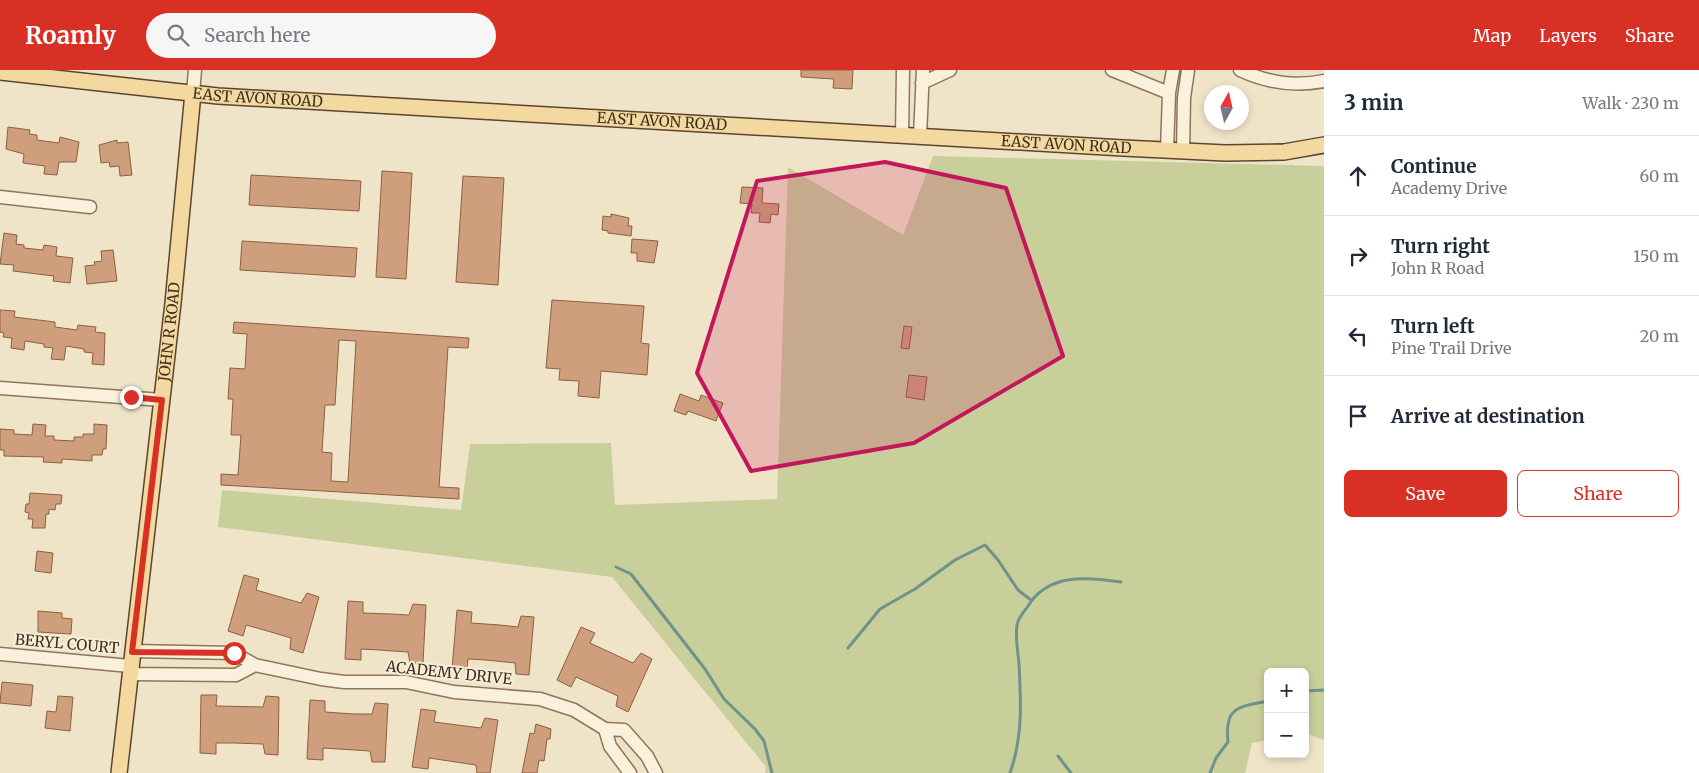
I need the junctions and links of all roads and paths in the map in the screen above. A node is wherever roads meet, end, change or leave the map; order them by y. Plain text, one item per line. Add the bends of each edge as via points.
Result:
1 (195, 70) edge
2 (903, 70) edge
3 (923, 70) edge
4 (950, 70) edge
5 (1112, 70) edge
6 (1173, 70) edge
7 (1188, 70) edge
8 (1240, 70) edge
9 (0, 72) edge
10 (1324, 81) edge
11 (922, 83) junction
12 (193, 93) junction
13 (1169, 93) junction
14 (902, 135) junction
15 (920, 136) junction
16 (1324, 145) edge
17 (1167, 150) junction
18 (1183, 151) junction
19 (0, 197) edge
20 (90, 207) dead end
21 (0, 388) edge
22 (162, 400) junction
23 (0, 654) edge
24 (131, 664) junction
25 (255, 665) junction
26 (606, 729) junction
27 (120, 773) edge
28 (630, 773) edge
29 (656, 773) edge

1 - 12 street, JOHN R ROAD
2 - 14 street
3 - 11 street
4 - 11 street
5 - 13 street
6 - 13 street
7 - 18 street
8 - 10 street via 1280,84
9 - 12 main road, EAST AVON ROAD
11 - 15 street
12 - 14 main road, EAST AVON ROAD
12 - 22 main road, JOHN R ROAD
13 - 17 street
14 - 15 main road, EAST AVON ROAD
15 - 17 main road, EAST AVON ROAD
16 - 18 main road, EAST AVON ROAD via 1284,152
17 - 18 main road, EAST AVON ROAD
19 - 20 street
21 - 22 street
22 - 24 main road, JOHN R ROAD
23 - 24 street, BERYL COURT
24 - 25 street via 236,675
24 - 25 street, ACADEMY DRIVE via 234,653
24 - 27 main road, JOHN R ROAD
25 - 26 street, ACADEMY DRIVE via 344,682 406,682 454,692 540,699 574,710
26 - 28 street via 610,746
26 - 29 street, ACADEMY DRIVE via 624,730 647,756

